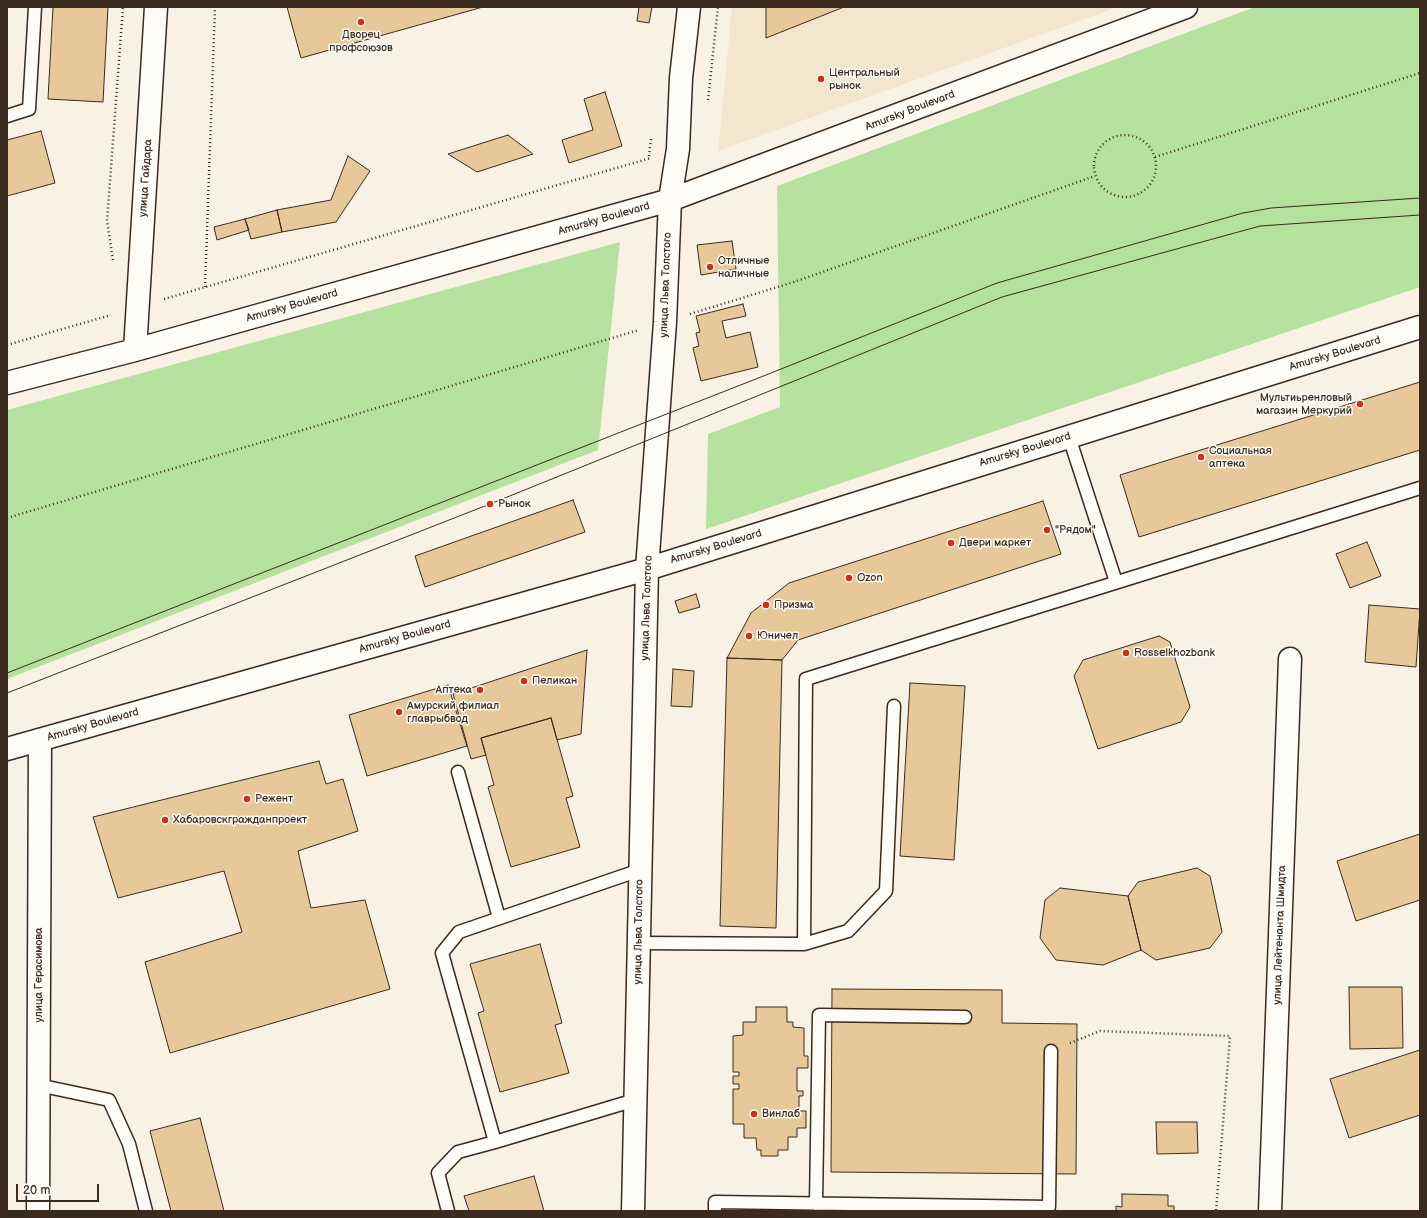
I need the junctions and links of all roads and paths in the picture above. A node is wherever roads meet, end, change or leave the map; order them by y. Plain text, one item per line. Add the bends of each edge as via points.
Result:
1 (30, 7) edge
2 (123, 7) edge
3 (156, 7) edge
4 (215, 7) edge
5 (689, 7) edge
6 (718, 7) edge
7 (1186, 7) edge
8 (35, 13) edge
9 (1420, 73) edge
10 (707, 102) dead end
11 (7, 116) edge
12 (678, 149) junction
13 (1155, 157) junction
14 (1095, 176) junction
15 (670, 200) junction
16 (114, 266) dead end
17 (205, 288) junction
18 (137, 307) junction
19 (666, 322) junction
20 (1420, 327) edge
21 (7, 345) edge
22 (135, 350) junction
23 (7, 383) edge
24 (1069, 437) junction
25 (1420, 488) edge
26 (7, 518) edge
27 (647, 569) junction
28 (1116, 582) junction
29 (1290, 659) dead end
30 (894, 706) dead end
31 (40, 740) junction
32 (7, 749) edge
33 (458, 772) dead end
34 (640, 870) junction
35 (499, 918) junction
36 (639, 944) junction
37 (804, 944) junction
38 (965, 1017) dead end
39 (1051, 1051) joint
40 (38, 1085) junction
41 (635, 1100) junction
42 (495, 1142) junction
43 (816, 1204) junction
44 (38, 1211) edge
45 (146, 1211) edge
46 (448, 1211) edge
47 (633, 1211) edge
48 (715, 1211) edge
49 (1216, 1211) edge
50 (1270, 1211) edge

1 - 8 lane
2 - 16 path via 107,221
3 - 18 street, улица Гайдара
4 - 17 path
5 - 12 street, улица Льва Толстого
6 - 10 path
7 - 15 street, Amursky Boulevard
8 - 11 lane via 29,109
9 - 13 path
12 - 15 street, улица Льва Толстого
12 - 17 path
13 - 14 path via 1155,178 1148,188 1130,198 1108,193
13 - 14 path via 1151,148 1135,136 1116,136 1107,140 1097,152
14 - 19 path via 794,282
15 - 19 street, улица Льва Толстого
15 - 22 street, Amursky Boulevard
17 - 18 path
18 - 21 path
18 - 22 street, улица Гайдара
19 - 26 path
19 - 27 street, улица Льва Толстого
20 - 24 street, Amursky Boulevard
22 - 23 street, Amursky Boulevard
24 - 27 street, Amursky Boulevard
24 - 28 lane
25 - 28 lane
27 - 31 street, Amursky Boulevard
27 - 34 street, улица Льва Толстого
28 - 37 lane via 806,679
29 - 50 street, улица Лейтенанта Шмидта
30 - 37 lane via 886,891 848,931
31 - 32 street, Amursky Boulevard
31 - 40 street, улица Герасимова
33 - 35 lane
34 - 35 lane
34 - 36 street, улица Льва Толстого
35 - 42 lane via 459,932 442,953
36 - 37 lane
36 - 41 street, улица Льва Толстого
38 - 43 lane via 819,1015
39 - 43 lane via 1049,1207
39 - 49 path via 1100,1031 1230,1036
40 - 44 street, улица Герасимова
40 - 45 lane via 108,1100 129,1144
41 - 42 lane
41 - 47 street, улица Льва Толстого
42 - 46 lane via 458,1152 438,1173
43 - 48 lane via 715,1202

